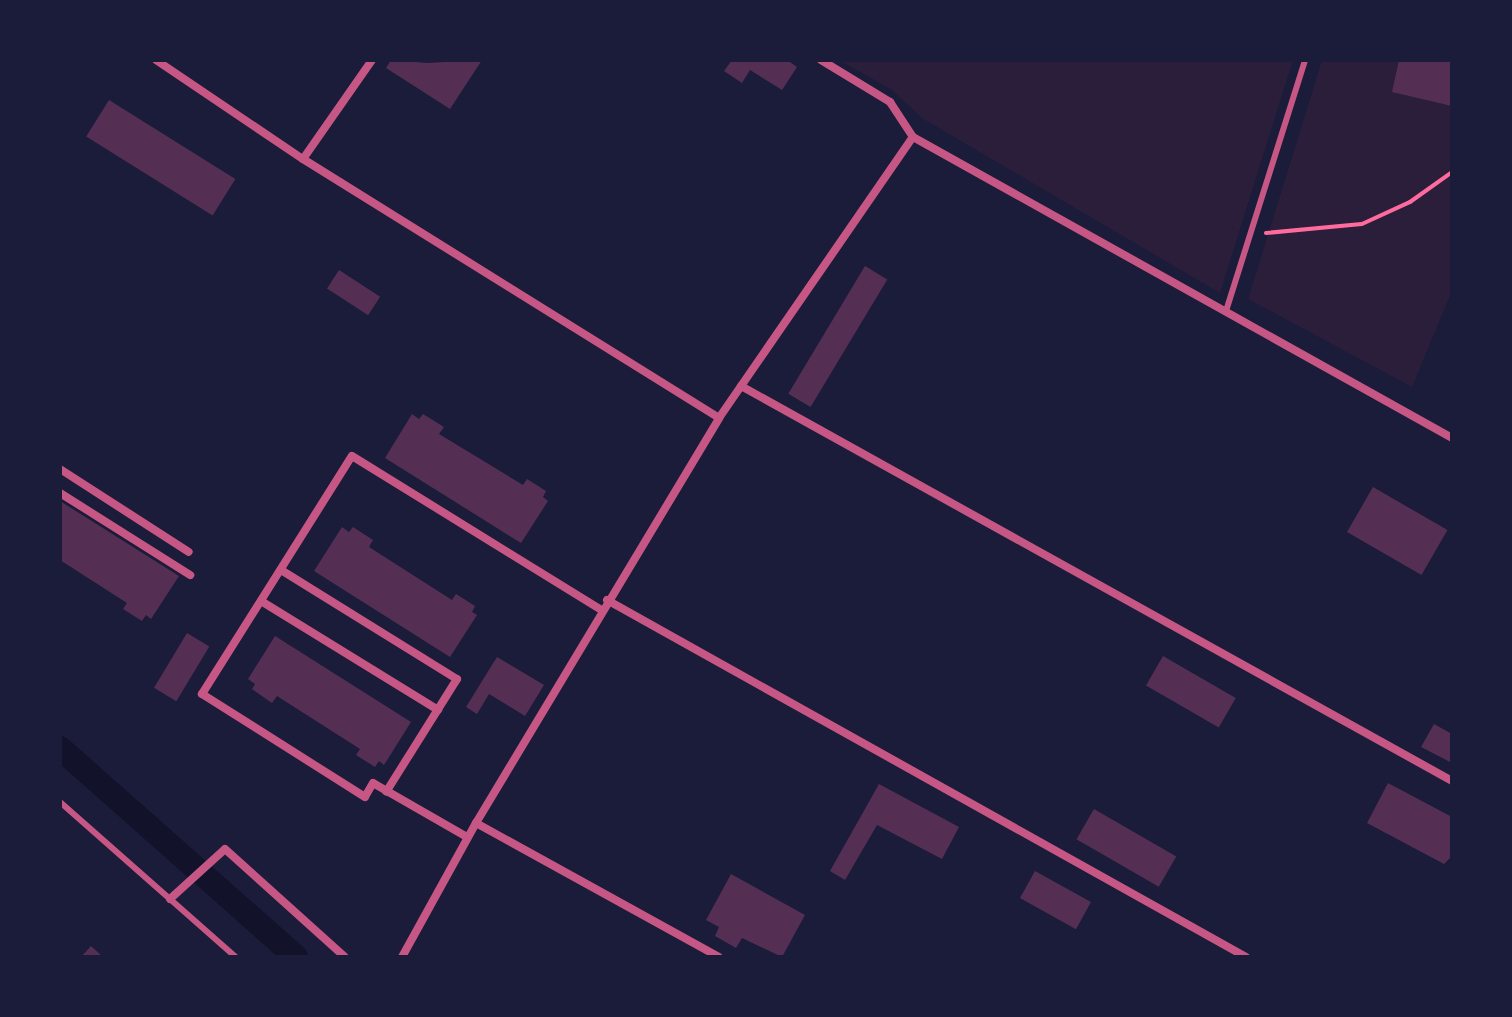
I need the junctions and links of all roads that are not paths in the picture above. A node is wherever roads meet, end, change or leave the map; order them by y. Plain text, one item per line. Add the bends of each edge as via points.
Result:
1 (156, 60) edge
2 (372, 60) edge
3 (821, 60) edge
4 (1305, 60) edge
5 (913, 137) junction
6 (303, 159) junction
7 (1226, 311) junction
8 (741, 386) junction
9 (719, 418) junction
10 (1452, 438) edge
11 (60, 469) edge
12 (60, 493) edge
13 (189, 552) dead end
14 (281, 570) junction
15 (190, 575) dead end
16 (607, 600) junction
17 (261, 601) junction
18 (601, 610) junction
19 (438, 710) junction
20 (1452, 781) edge
21 (386, 792) junction
22 (60, 802) edge
23 (476, 823) junction
24 (467, 837) junction
25 (170, 899) junction
26 (236, 957) edge
27 (345, 957) edge
28 (402, 957) edge
29 (719, 957) edge
30 (1246, 957) edge

1 - 6 street
2 - 6 street
3 - 5 street via 890,102
4 - 7 lane
5 - 7 street
5 - 8 street
6 - 9 street
7 - 10 street
8 - 9 street
8 - 20 street
9 - 16 street
11 - 13 street
12 - 15 street
14 - 17 street
14 - 18 street via 352,456
14 - 19 street via 457,679
16 - 18 street
16 - 30 street
17 - 19 street
17 - 21 street via 202,694 365,797 373,783
18 - 23 street
19 - 21 street
21 - 24 street
22 - 25 lane
23 - 24 street
23 - 29 street
24 - 28 street
25 - 26 lane
25 - 27 street via 225,849

